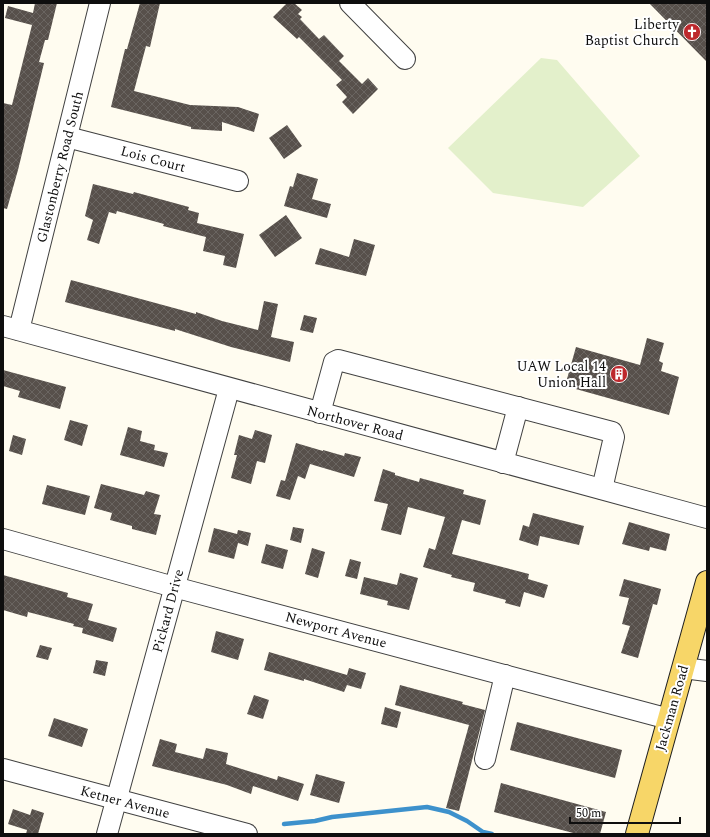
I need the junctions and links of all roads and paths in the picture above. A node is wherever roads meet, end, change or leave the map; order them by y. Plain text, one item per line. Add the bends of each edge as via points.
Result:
1 (100, 3) edge
2 (350, 3) edge
3 (405, 59) dead end
4 (67, 137) junction
5 (238, 181) dead end
6 (11, 328) edge
7 (229, 389) junction
8 (518, 407) junction
9 (320, 413) junction
10 (503, 463) junction
11 (602, 489) junction
12 (707, 518) edge
13 (3, 539) edge
14 (707, 582) edge
15 (174, 587) junction
16 (700, 635) edge
17 (683, 668) junction
18 (707, 671) edge
19 (505, 675) junction
20 (669, 719) junction
21 (484, 759) dead end
22 (3, 769) edge
23 (116, 800) junction
24 (107, 834) edge
25 (247, 834) edge
26 (637, 834) edge

1 - 4 street, Glastonberry Road South
2 - 3 street
4 - 5 street, Lois Court
4 - 6 street, Glastonberry Road South
6 - 7 street, Northover Road
7 - 9 street, Northover Road
7 - 15 street, Pickard Drive
8 - 9 street via 338,360 334,362
8 - 10 street
8 - 11 street via 612,432 614,437
9 - 10 street, Northover Road
10 - 11 street, Northover Road
11 - 12 street, Northover Road
13 - 15 street, Newport Avenue
14 - 16 main road, Jackman Road
15 - 19 street, Newport Avenue
15 - 23 street, Pickard Drive
16 - 17 main road, Jackman Road
17 - 18 street
17 - 20 main road, Jackman Road
19 - 20 street, Newport Avenue
19 - 21 street
20 - 26 main road, Jackman Road
22 - 23 street, Ketner Avenue
23 - 24 street, Pickard Drive
23 - 25 street, Ketner Avenue

